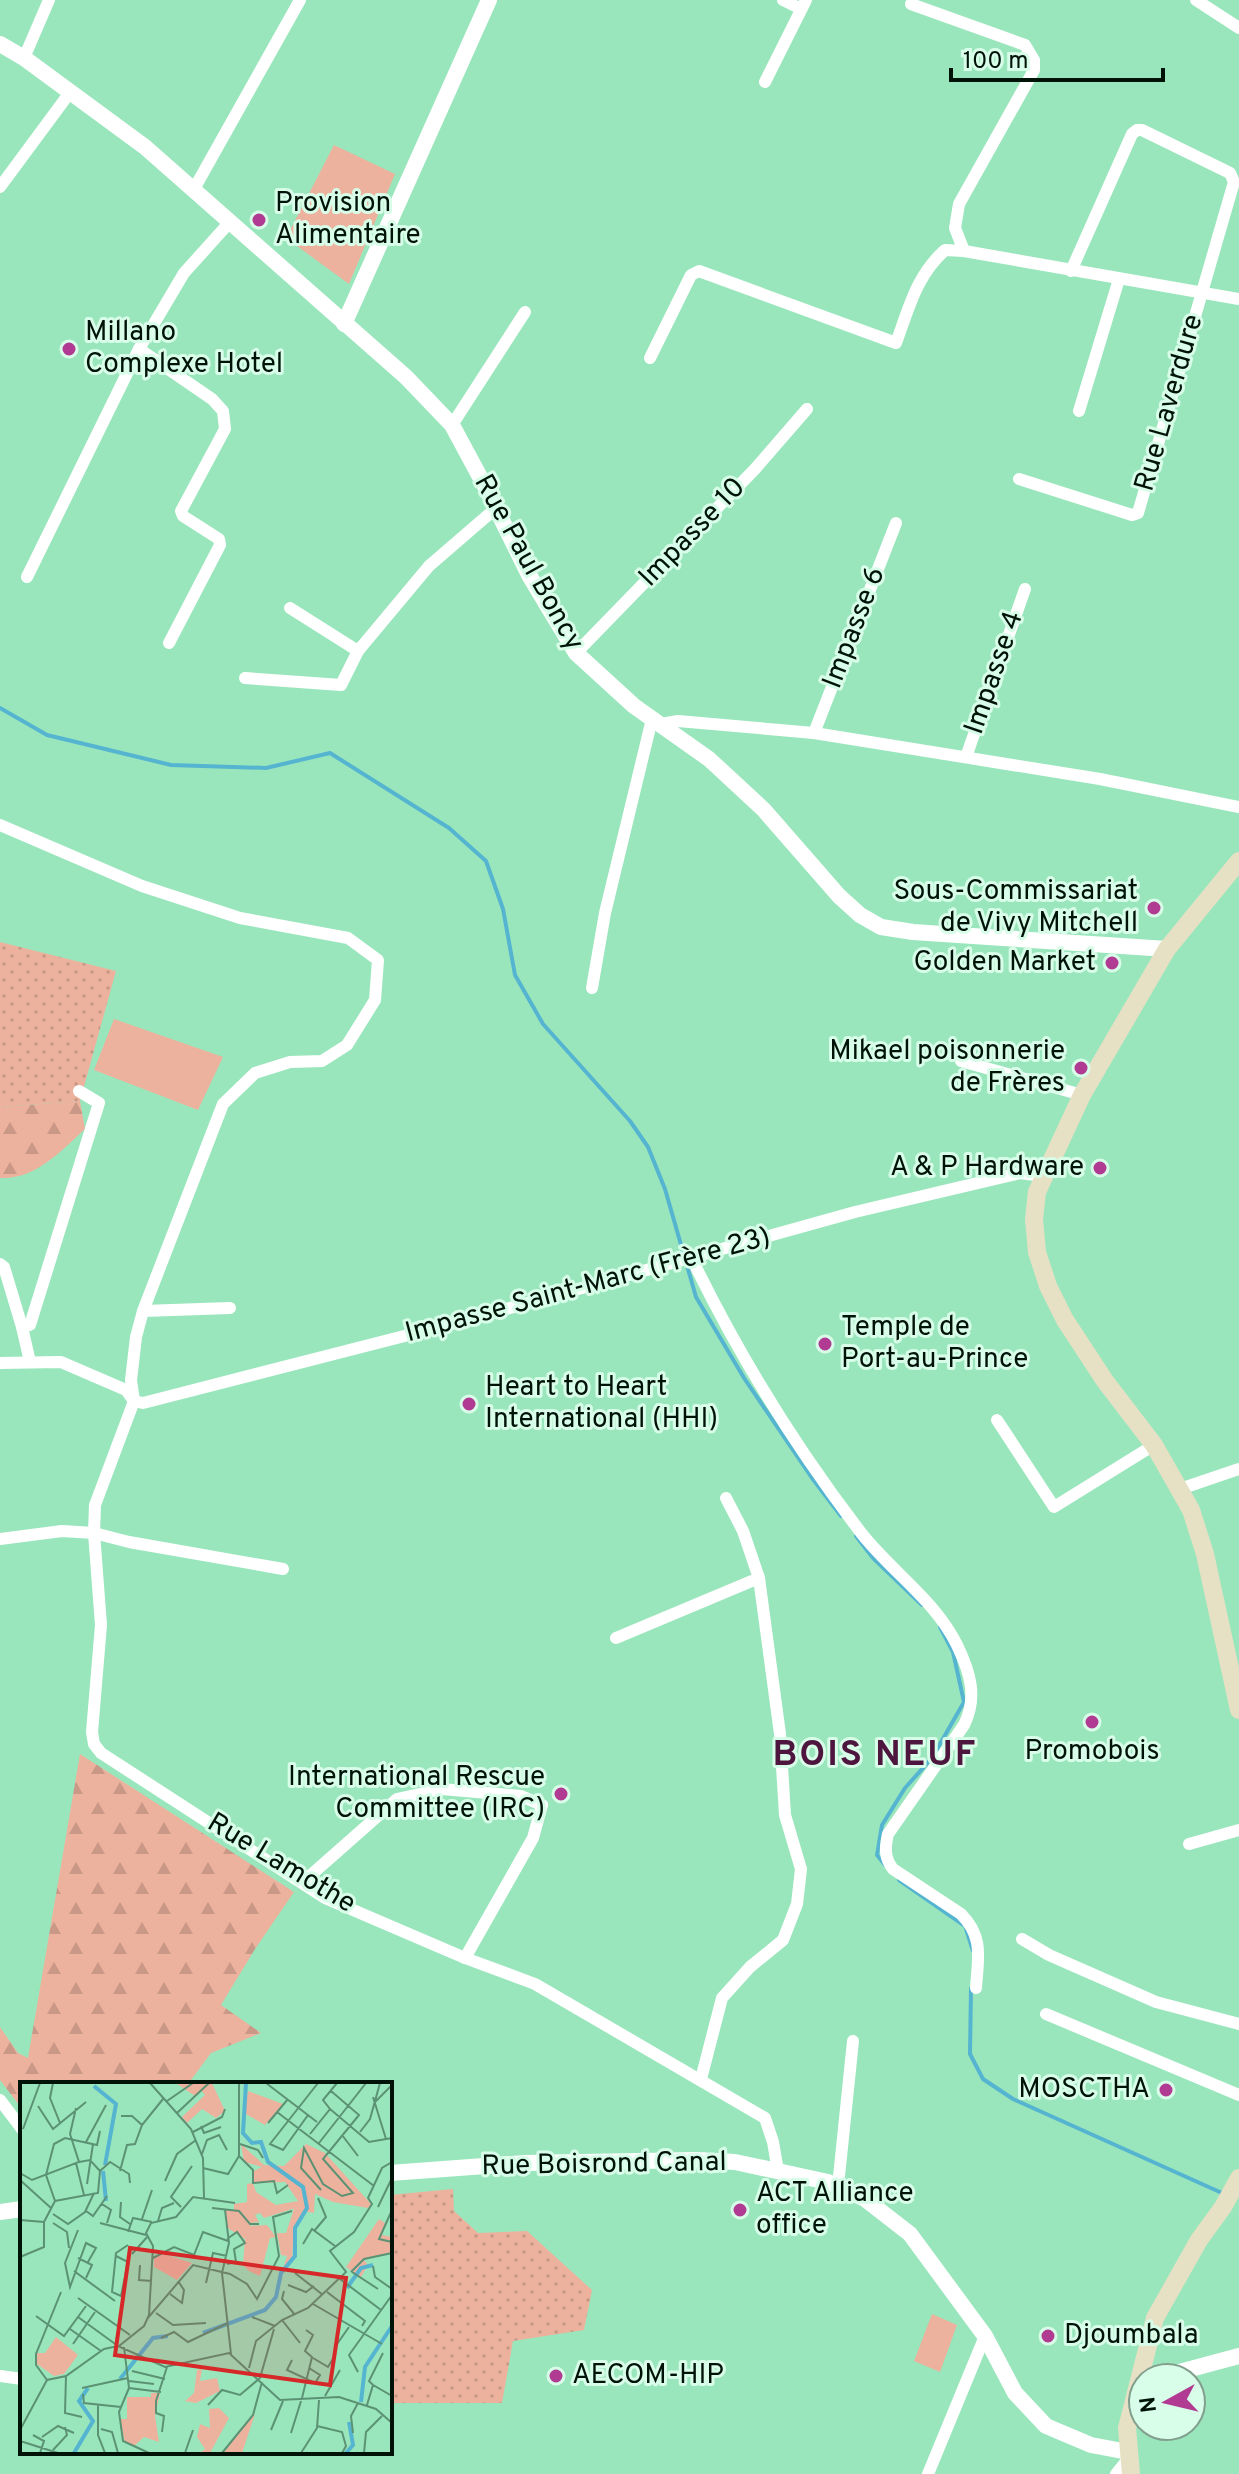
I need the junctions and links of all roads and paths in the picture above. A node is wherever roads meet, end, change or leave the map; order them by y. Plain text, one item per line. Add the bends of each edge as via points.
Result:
1 (49, 0) edge
2 (300, 0) edge
3 (489, 0) edge
4 (783, 0) edge
5 (1196, 0) edge
6 (911, 4) dead end
7 (804, 5) edge
8 (1239, 28) edge
9 (0, 44) edge
10 (24, 58) junction
11 (765, 82) dead end
12 (71, 91) junction
13 (0, 187) edge
14 (194, 189) junction
15 (229, 223) junction
16 (964, 251) junction
17 (1071, 271) junction
18 (1119, 279) junction
19 (1203, 294) junction
20 (1239, 299) edge
21 (525, 312) dead end
22 (344, 324) junction
23 (139, 349) junction
24 (650, 358) dead end
25 (807, 409) dead end
26 (1079, 411) dead end
27 (452, 425) junction
28 (1019, 479) dead end
29 (495, 509) junction
30 (896, 523) dead end
31 (27, 577) dead end
32 (1025, 589) dead end
33 (290, 608) dead end
34 (169, 643) dead end
35 (358, 651) junction
36 (576, 653) junction
37 (245, 678) dead end
38 (656, 721) junction
39 (814, 733) junction
40 (966, 757) junction
41 (1239, 807) edge
42 (0, 825) edge
43 (1239, 861) edge
44 (1167, 949) junction
45 (592, 988) dead end
46 (961, 1061) dead end
47 (79, 1091) dead end
48 (1082, 1095) junction
49 (1043, 1176) junction
50 (692, 1259) junction
51 (0, 1264) edge
52 (230, 1308) dead end
53 (143, 1311) junction
54 (22, 1327) junction
55 (30, 1362) junction
56 (0, 1363) edge
57 (134, 1401) junction
58 (997, 1420) dead end
59 (1154, 1445) junction
60 (1239, 1469) edge
61 (1180, 1489) junction
62 (726, 1498) dead end
63 (94, 1533) junction
64 (0, 1539) edge
65 (283, 1569) dead end
66 (759, 1578) junction
67 (616, 1638) dead end
68 (1239, 1710) edge
69 (1239, 1830) edge
70 (1189, 1844) dead end
71 (303, 1882) junction
72 (1022, 1939) dead end
73 (465, 1958) junction
74 (976, 1988) dead end
75 (1046, 2014) dead end
76 (1239, 2024) edge
77 (853, 2041) dead end
78 (701, 2079) junction
79 (1239, 2095) edge
80 (0, 2100) edge
81 (20, 2126) edge
82 (778, 2171) junction
83 (392, 2173) edge
84 (1237, 2182) edge
85 (838, 2186) junction
86 (20, 2209) edge
87 (0, 2212) edge
88 (985, 2336) junction
89 (1239, 2356) edge
90 (1145, 2362) edge
91 (1207, 2365) edge
92 (0, 2376) edge
93 (20, 2379) edge
94 (1129, 2461) edge
95 (928, 2474) edge
96 (1116, 2474) edge

1 - 10 street
2 - 14 street
3 - 22 street
4 - 7 street
5 - 8 street
6 - 16 street via 1025,45 1034,60 1034,70 959,204 955,228
7 - 11 street
9 - 10 street, Rue Paul Boncy
10 - 12 street, Rue Paul Boncy
12 - 13 street
12 - 14 street, Rue Paul Boncy
14 - 15 street, Rue Paul Boncy
15 - 22 street, Rue Paul Boncy
15 - 23 street via 184,273
16 - 17 street
16 - 24 street via 945,250 931,263 896,343 699,271 691,275
17 - 18 street
17 - 19 street, Rue Laverdure via 1132,134 1142,130 1230,173 1234,182
18 - 19 street
18 - 26 street
19 - 20 street
19 - 28 street, Rue Laverdure via 1138,513
21 - 27 street
22 - 27 street, Rue Paul Boncy
23 - 31 street
23 - 34 street via 212,399 226,420 181,511 220,545
25 - 36 street, Impasse 10
27 - 29 street, Rue Paul Boncy
29 - 35 street via 429,566
29 - 36 street, Rue Paul Boncy
30 - 39 street, Impasse 6
32 - 40 street, Impasse 4
33 - 35 street
35 - 37 street via 338,686
36 - 38 street, Rue Paul Boncy
38 - 39 street
38 - 44 street, Rue Paul Boncy via 709,759 764,810 839,896 881,927
38 - 45 street via 605,913
39 - 40 street
40 - 41 street
42 - 53 street via 142,886 240,918 348,938 378,960 375,1000 347,1045 322,1061 290,1062 255,1073 223,1104
43 - 44 main road
44 - 48 main road
46 - 48 street
47 - 54 street via 99,1103 30,1325
48 - 49 main road
49 - 50 street, Impasse Saint-Marc (Frère 23) via 1020,1173 855,1212
49 - 59 main road via 1034,1219 1048,1286 1105,1381
50 - 57 street, Impasse Saint-Marc (Frère 23) via 143,1403
50 - 74 street via 720,1318 783,1423 863,1536 946,1624 969,1672 971,1711 888,1834 886,1855 893,1869 971,1924 978,1945
51 - 54 street
52 - 53 street
53 - 57 street via 131,1380
54 - 55 street
55 - 56 street
55 - 57 street via 61,1362 126,1390
57 - 63 street, Rue Lamothe via 95,1505
58 - 59 street via 1054,1507
59 - 61 main road
60 - 61 street
61 - 68 main road via 1202,1543
62 - 66 street
63 - 64 street via 62,1531
63 - 65 street
63 - 71 street, Rue Lamothe via 101,1625 94,1744
66 - 67 street
66 - 78 street via 785,1815 801,1869 797,1904 783,1940 722,1998
69 - 70 street
71 - 73 street, Rue Lamothe via 325,1898
71 - 73 street via 397,1799 442,1789 521,1796 542,1805 533,1838
72 - 76 street via 1156,2002
73 - 78 street, Rue Lamothe via 535,1984
75 - 79 street
77 - 85 street
78 - 82 street, Rue Lamothe via 765,2118
80 - 81 street
82 - 83 street, Rue Boisrond Canal via 697,2160 525,2163
82 - 85 street, Rue Boisrond Canal
84 - 90 main road via 1155,2318
85 - 88 street, Rue Boisrond Canal via 865,2199 910,2234
86 - 87 street
88 - 94 street, Rue Boisrond Canal via 1015,2393 1046,2426
88 - 95 street
89 - 91 street
92 - 93 street
94 - 96 street

